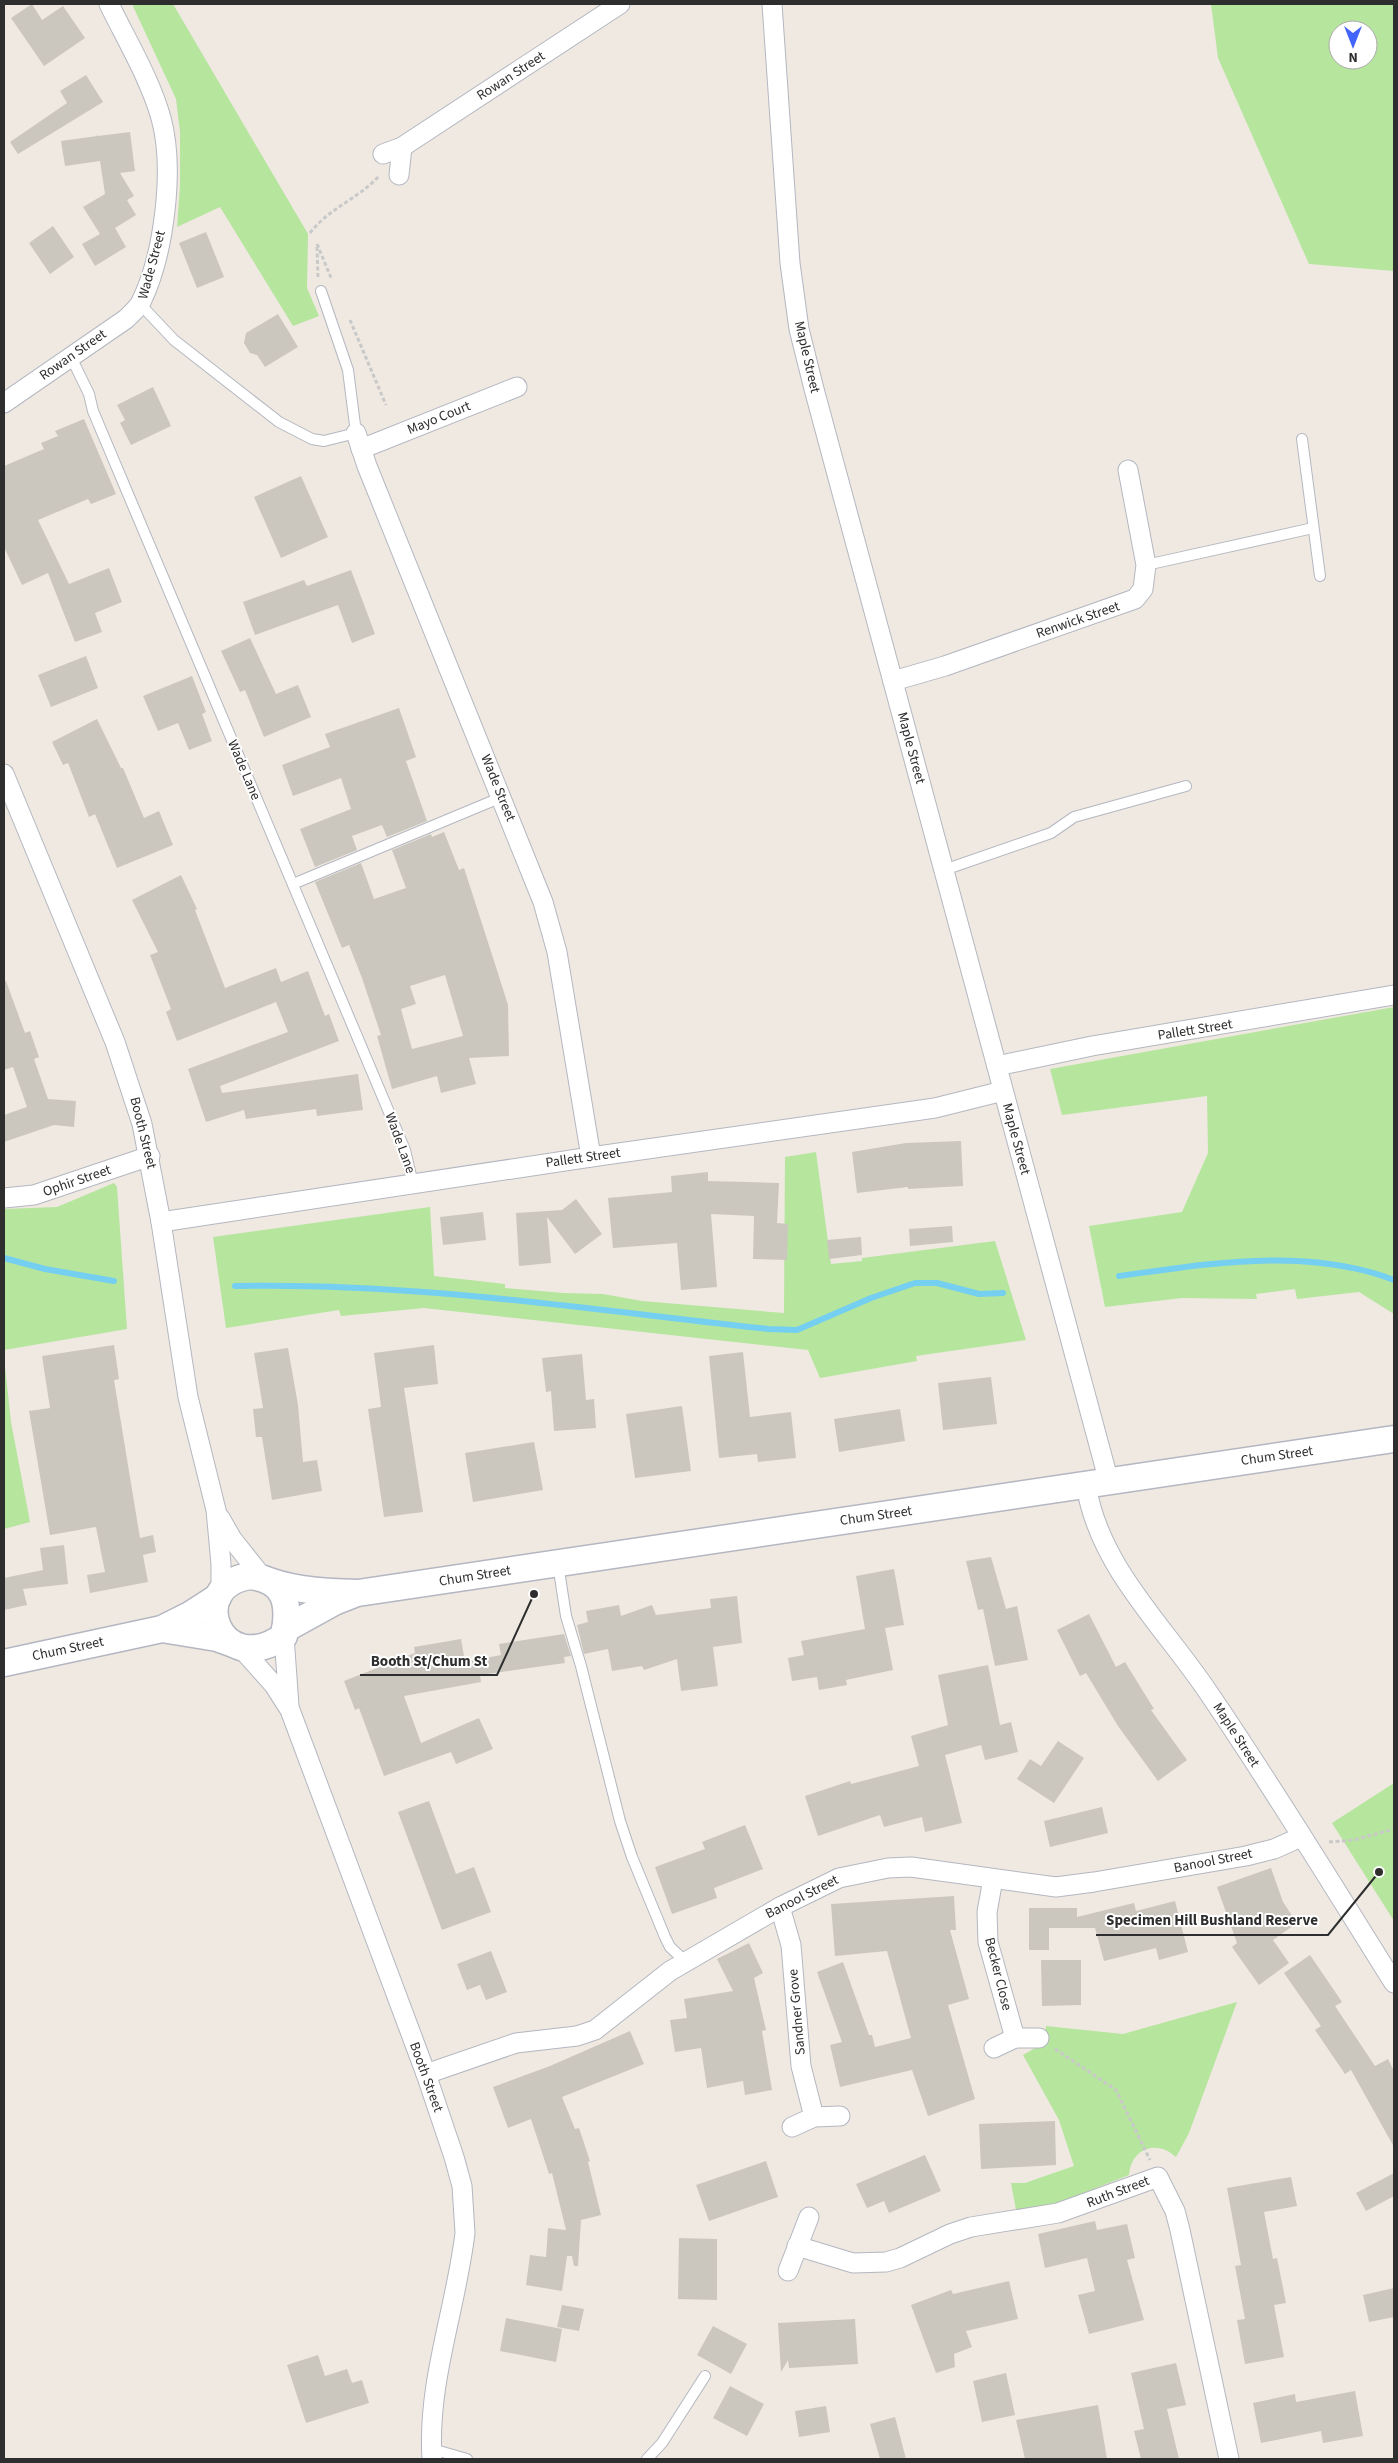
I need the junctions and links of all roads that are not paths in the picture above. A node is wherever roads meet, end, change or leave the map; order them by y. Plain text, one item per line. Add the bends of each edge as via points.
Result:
1 (109, 4) edge
2 (620, 4) edge
3 (772, 4) edge
4 (399, 175) dead end
5 (321, 291) road end
6 (140, 304) junction
7 (71, 357) junction
8 (517, 387) dead end
9 (4, 403) edge
10 (1302, 439) dead end
11 (359, 441) junction
12 (1128, 470) dead end
13 (1313, 528) junction
14 (1146, 565) junction
15 (1320, 576) dead end
16 (893, 681) junction
17 (4, 774) edge
18 (1186, 786) dead end
19 (502, 797) junction
20 (944, 870) junction
21 (293, 884) junction
22 (1394, 995) edge
23 (996, 1066) junction
24 (1003, 1091) junction
25 (150, 1156) junction
26 (591, 1157) junction
27 (414, 1184) junction
28 (4, 1198) edge
29 (162, 1222) junction
30 (1394, 1438) edge
31 (1097, 1483) junction
32 (216, 1510) junction
33 (558, 1563) junction
34 (266, 1579) junction
35 (358, 1593) junction
36 (219, 1594) junction
37 (162, 1629) junction
38 (285, 1632) junction
39 (236, 1646) junction
40 (4, 1663) edge
41 (290, 1710) junction
42 (1304, 1841) junction
43 (993, 1879) junction
44 (780, 1907) junction
45 (686, 1962) junction
46 (1394, 1983) edge
47 (1015, 2038) junction
48 (1038, 2038) road end
49 (994, 2048) dead end
50 (426, 2074) junction
51 (840, 2116) dead end
52 (814, 2117) junction
53 (792, 2127) dead end
54 (809, 2217) dead end
55 (797, 2246) junction
56 (788, 2271) dead end
57 (705, 2376) dead end
58 (432, 2454) edge
59 (467, 2459) edge
60 (647, 2459) edge
61 (1229, 2459) edge

1 - 6 street, Wade Street via 151,90 166,138 167,172 161,243
2 - 4 street, Rowan Street via 391,151
3 - 16 street, Maple Street via 790,264 799,329
5 - 11 lane, Wade Street via 348,370
6 - 7 street, Rowan Street via 126,319
6 - 11 lane, Wade Street via 174,340 287,426 312,439
7 - 9 street, Rowan Street
7 - 21 lane, Wade Lane
8 - 11 street, Mayo Court
10 - 13 lane
11 - 19 street, Wade Street
12 - 14 street, Renwick Street
13 - 14 lane
13 - 15 lane
14 - 16 street, Renwick Street via 1143,590 1135,599 946,666
16 - 20 street, Maple Street
17 - 25 street, Booth Street via 116,1042
18 - 20 lane via 1074,816 1051,833
19 - 21 lane
19 - 26 street, Wade Street via 543,902 557,952
20 - 23 street, Maple Street
21 - 27 lane, Wade Lane via 405,1150
22 - 23 street, Pallett Street via 1092,1046
23 - 24 street, Maple Street
24 - 26 street, Pallett Street via 935,1108
24 - 31 street, Maple Street
25 - 28 street, Ophir Street via 34,1195
25 - 29 street, Booth Street
26 - 27 street, Pallett Street
27 - 29 street, Pallett Street
29 - 32 street, Booth Street via 188,1397
30 - 31 street, Chum Street
31 - 33 street, Chum Street
31 - 42 street, Maple Street via 1090,1508 1119,1568 1147,1612 1208,1691
32 - 34 street, Booth Street via 232,1539
32 - 36 street, Booth Street via 221,1564
33 - 35 street, Chum Street
33 - 45 lane via 566,1616 632,1857 665,1938
34 - 35 street, Chum Street via 302,1590
34 - 36 street via 240,1577
34 - 38 street via 284,1597 287,1607
35 - 38 street, Chum Street via 334,1602
36 - 37 street, Chum Street via 190,1615
36 - 39 street via 214,1614 216,1622 224,1638
37 - 39 street, Chum Street via 217,1638
37 - 40 street, Chum Street
38 - 39 street via 261,1648
38 - 41 street, Booth Street
39 - 41 street, Booth Street via 274,1685
41 - 50 street, Booth Street
42 - 43 street, Banool Street via 1246,1856 1079,1885 1036,1885
42 - 46 street, Maple Street
43 - 44 street, Banool Street via 937,1870 888,1868 839,1878
43 - 47 street, Becker Close via 987,1912 988,1942
44 - 45 street, Banool Street
44 - 52 street, Sandner Grove via 791,1944 801,2066
45 - 50 street, Banool Street via 595,2030 577,2036 516,2043
47 - 48 street
47 - 49 street
50 - 58 street, Booth Street via 459,2173 465,2217 462,2256 437,2374
51 - 52 street
52 - 53 street
54 - 55 street
55 - 56 street
55 - 61 street, Ruth Street via 853,2263 886,2262 971,2227 1058,2213 1158,2176 1175,2211 1180,2230
57 - 60 lane via 662,2443
58 - 59 lane

